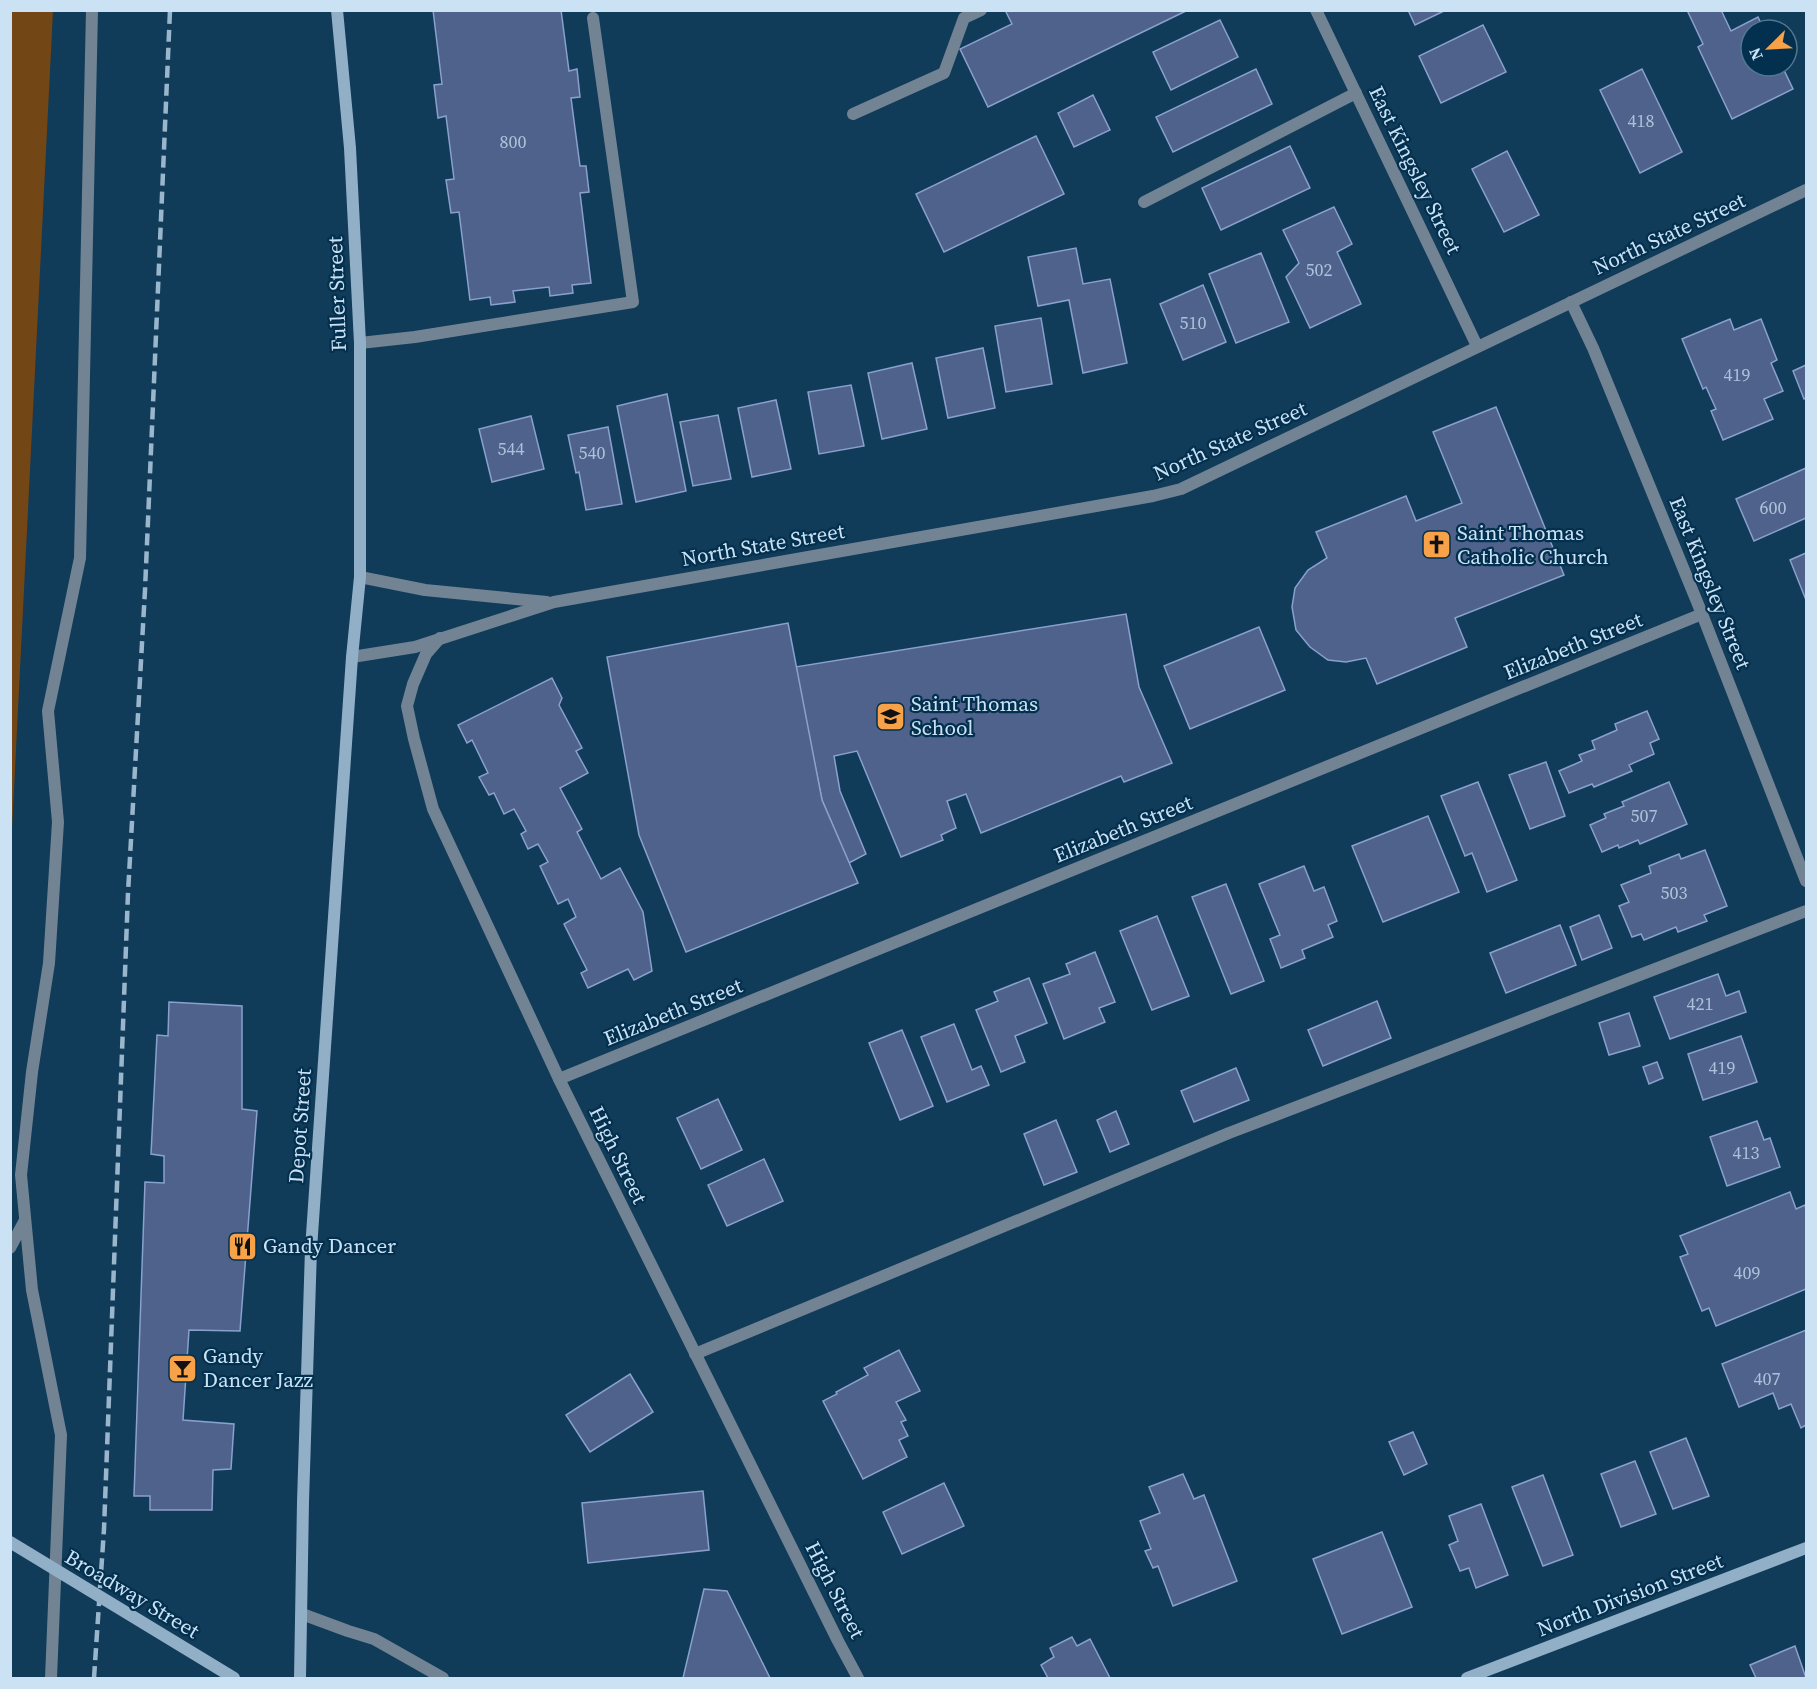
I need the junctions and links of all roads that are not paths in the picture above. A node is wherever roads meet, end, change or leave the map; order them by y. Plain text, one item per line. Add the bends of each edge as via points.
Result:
1 (92, 10) edge
2 (337, 10) edge
3 (981, 10) edge
4 (1316, 10) edge
5 (593, 18) dead end
6 (1356, 93) junction
7 (853, 114) dead end
8 (1806, 190) edge
9 (1144, 202) dead end
10 (1571, 302) junction
11 (360, 343) junction
12 (1477, 346) junction
13 (360, 577) junction
14 (554, 602) junction
15 (1702, 614) junction
16 (440, 638) junction
17 (352, 657) junction
18 (1806, 880) edge
19 (1806, 911) edge
20 (559, 1080) junction
21 (25, 1219) junction
22 (10, 1248) edge
23 (695, 1354) junction
24 (10, 1542) edge
25 (1806, 1548) edge
26 (302, 1614) junction
27 (51, 1678) edge
28 (234, 1678) edge
29 (300, 1678) edge
30 (443, 1678) edge
31 (858, 1678) edge
32 (1467, 1678) edge

1 - 21 street via 80,558 48,711 58,822 50,963 21,1174
2 - 11 main road, Fuller Street via 350,148
3 - 7 street via 964,18 944,74
4 - 6 street, East Kingsley Street
5 - 11 street via 633,302
6 - 9 street
6 - 12 street, East Kingsley Street
8 - 10 street, North State Street
10 - 12 street, North State Street
10 - 15 street, East Kingsley Street
11 - 13 main road, Fuller Street
12 - 14 street, North State Street via 1181,489
13 - 14 street via 435,592
13 - 17 main road, Depot Street
14 - 16 street
15 - 18 street, East Kingsley Street
15 - 20 street, Elizabeth Street
16 - 17 street via 378,655
16 - 20 street, High Street via 426,654 407,706 414,739 434,809
17 - 26 main road, Depot Street via 311,1249
19 - 23 street via 1229,1133
20 - 23 street, High Street
21 - 22 street
21 - 27 street via 32,1290 61,1435
23 - 31 street, High Street
24 - 28 main road, Broadway Street, bridge
25 - 32 main road, North Division Street
26 - 29 main road, Depot Street
26 - 30 street via 374,1639

